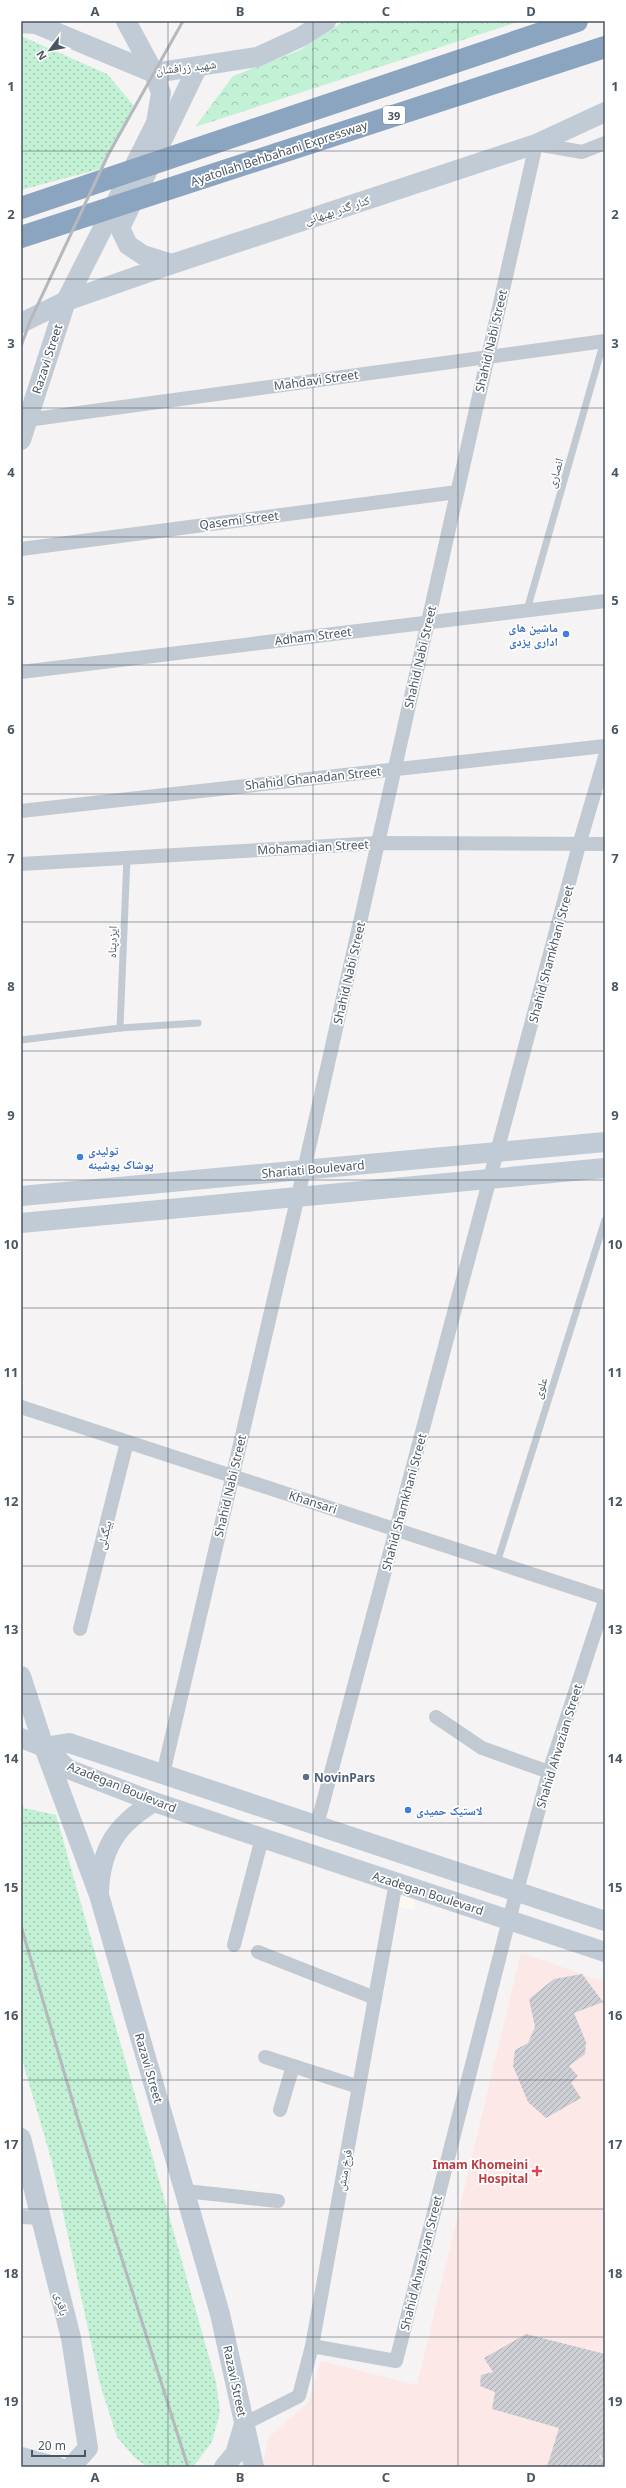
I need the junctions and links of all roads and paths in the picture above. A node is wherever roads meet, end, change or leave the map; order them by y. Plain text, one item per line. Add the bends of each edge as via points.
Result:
1 (126, 21) edge
2 (326, 21) edge
3 (577, 21) edge
4 (21, 23) edge
5 (304, 29) edge
6 (605, 47) edge
7 (197, 68) junction
8 (154, 72) junction
9 (605, 112) edge
10 (605, 143) edge
11 (536, 144) junction
12 (21, 208) edge
13 (21, 237) edge
14 (172, 264) junction
15 (66, 301) junction
16 (21, 323) edge
17 (605, 341) edge
18 (488, 356) junction
19 (27, 420) junction
20 (21, 440) edge
21 (457, 492) junction
22 (21, 549) edge
23 (605, 601) edge
24 (527, 610) junction
25 (428, 622) junction
26 (21, 672) edge
27 (605, 746) edge
28 (605, 757) edge
29 (395, 770) junction
30 (21, 811) edge
31 (378, 843) junction
32 (605, 844) edge
33 (579, 845) junction
34 (126, 857) junction
35 (21, 864) edge
36 (198, 1023) dead end
37 (120, 1028) junction
38 (21, 1040) edge
39 (605, 1142) edge
40 (499, 1152) junction
41 (605, 1168) edge
42 (304, 1170) junction
43 (491, 1179) junction
44 (21, 1196) edge
45 (296, 1197) junction
46 (605, 1220) edge
47 (21, 1223) edge
48 (21, 1407) edge
49 (127, 1442) junction
50 (232, 1476) junction
51 (397, 1530) junction
52 (497, 1563) junction
53 (605, 1599) edge
54 (80, 1629) dead end
55 (21, 1676) edge
56 (436, 1717) dead end
57 (21, 1738) edge
58 (44, 1747) junction
59 (550, 1772) junction
60 (163, 1774) junction
61 (154, 1802) junction
62 (317, 1826) junction
63 (262, 1838) junction
64 (396, 1882) junction
65 (518, 1892) junction
66 (99, 1895) junction
67 (509, 1920) junction
68 (605, 1921) edge
69 (234, 1945) dead end
70 (258, 1952) dead end
71 (605, 1952) edge
72 (375, 1998) junction
73 (265, 2057) dead end
74 (293, 2066) junction
75 (359, 2087) junction
76 (280, 2110) dead end
77 (21, 2138) edge
78 (185, 2192) junction
79 (278, 2201) dead end
80 (21, 2217) edge
81 (42, 2218) junction
82 (312, 2346) junction
83 (244, 2424) junction
84 (21, 2458) edge
85 (58, 2467) edge
86 (71, 2467) edge
87 (224, 2467) edge
88 (254, 2467) edge

1 - 8 main road, Razavi Street
2 - 5 main road, شهید زرافشان
3 - 12 highway
4 - 8 main road, شهید زرافشان via 36,24
5 - 7 main road, شهید زرافشان via 257,58
6 - 13 highway, Ayatollah Behbahani Expressway / 39
7 - 8 main road, شهید زرافشان
7 - 14 main road via 120,228 128,245 143,255
8 - 15 main road, Razavi Street via 161,93 156,123
9 - 11 main road, کنار گذر بهبهانی
10 - 11 street via 582,152
11 - 14 main road, کنار گذر بهبهانی
11 - 18 street, Shahid Nabi Street
14 - 15 main road, کنار گذر بهبهانی
15 - 16 main road, کنار گذر بهبهانی
15 - 19 main road, Razavi Street
17 - 18 street, Mahdavi Street
17 - 24 lane, انصاری
18 - 19 street, Mahdavi Street
18 - 21 street, Shahid Nabi Street
19 - 20 main road, Razavi Street
21 - 22 street, Qasemi Street
21 - 25 street, Shahid Nabi Street
23 - 24 street, Adham Street
24 - 25 street, Adham Street
25 - 26 street, Adham Street
25 - 29 street, Shahid Nabi Street
27 - 29 street, Shahid Ghanadan Street
28 - 33 street, Shahid Shamkhani Street
29 - 30 street, Shahid Ghanadan Street
29 - 31 street, Shahid Nabi Street
31 - 33 street, Mohamadian Street
31 - 34 street, Mohamadian Street
31 - 42 street, Shahid Nabi Street
32 - 33 street, Mohamadian Street
33 - 40 street, Shahid Shamkhani Street
34 - 35 street, Mohamadian Street
34 - 37 lane, ایزدپناه
36 - 37 lane
37 - 38 lane
39 - 40 main road, Shariati Boulevard
40 - 42 main road, Shariati Boulevard
40 - 43 street, Shahid Shamkhani Street
41 - 43 main road
42 - 44 main road, Shariati Boulevard
42 - 45 street, Shahid Nabi Street
43 - 45 main road
43 - 51 street, Shahid Shamkhani Street
45 - 47 main road
45 - 50 street, Shahid Nabi Street
46 - 52 lane, علوی
48 - 49 street, Khansari
49 - 50 street, Khansari
49 - 54 street, بیگدلی
50 - 51 street, Khansari
50 - 60 street, Shahid Nabi Street
51 - 52 street, Khansari
51 - 62 street, Shahid Shamkhani Street
52 - 53 street, Khansari
53 - 59 street, Shahid Ahvazian Street
55 - 58 main road, Razavi Street
56 - 59 street via 482,1748
57 - 58 main road
58 - 60 main road, Azadegan Boulevard via 69,1743
58 - 61 main road, Azadegan Boulevard via 68,1769
58 - 66 main road, Razavi Street
59 - 65 street, Shahid Ahvazian Street
60 - 62 main road, Azadegan Boulevard
61 - 63 main road, Azadegan Boulevard
61 - 66 main road via 134,1814 110,1844 100,1872
62 - 65 main road, Azadegan Boulevard
63 - 64 main road, Azadegan Boulevard
63 - 69 street
64 - 67 main road, Azadegan Boulevard
64 - 72 street, فرخ منش
65 - 67 street, Shahid Ahvazian Street
65 - 68 main road, Azadegan Boulevard
66 - 78 main road, Razavi Street
67 - 71 main road, Azadegan Boulevard
67 - 82 street, Shahid Ahwaziyan Street via 396,2361
70 - 72 street
72 - 75 street, فرخ منش
73 - 74 street
74 - 75 street
74 - 76 street
75 - 82 street, فرخ منش
77 - 81 main road, باقری
78 - 79 street
78 - 83 main road, Razavi Street via 220,2314
80 - 81 street
81 - 86 main road, باقری via 71,2338 88,2448
82 - 83 street, فرخ منش via 299,2396
83 - 87 main road via 235,2454
83 - 88 main road, Razavi Street
84 - 85 main road

